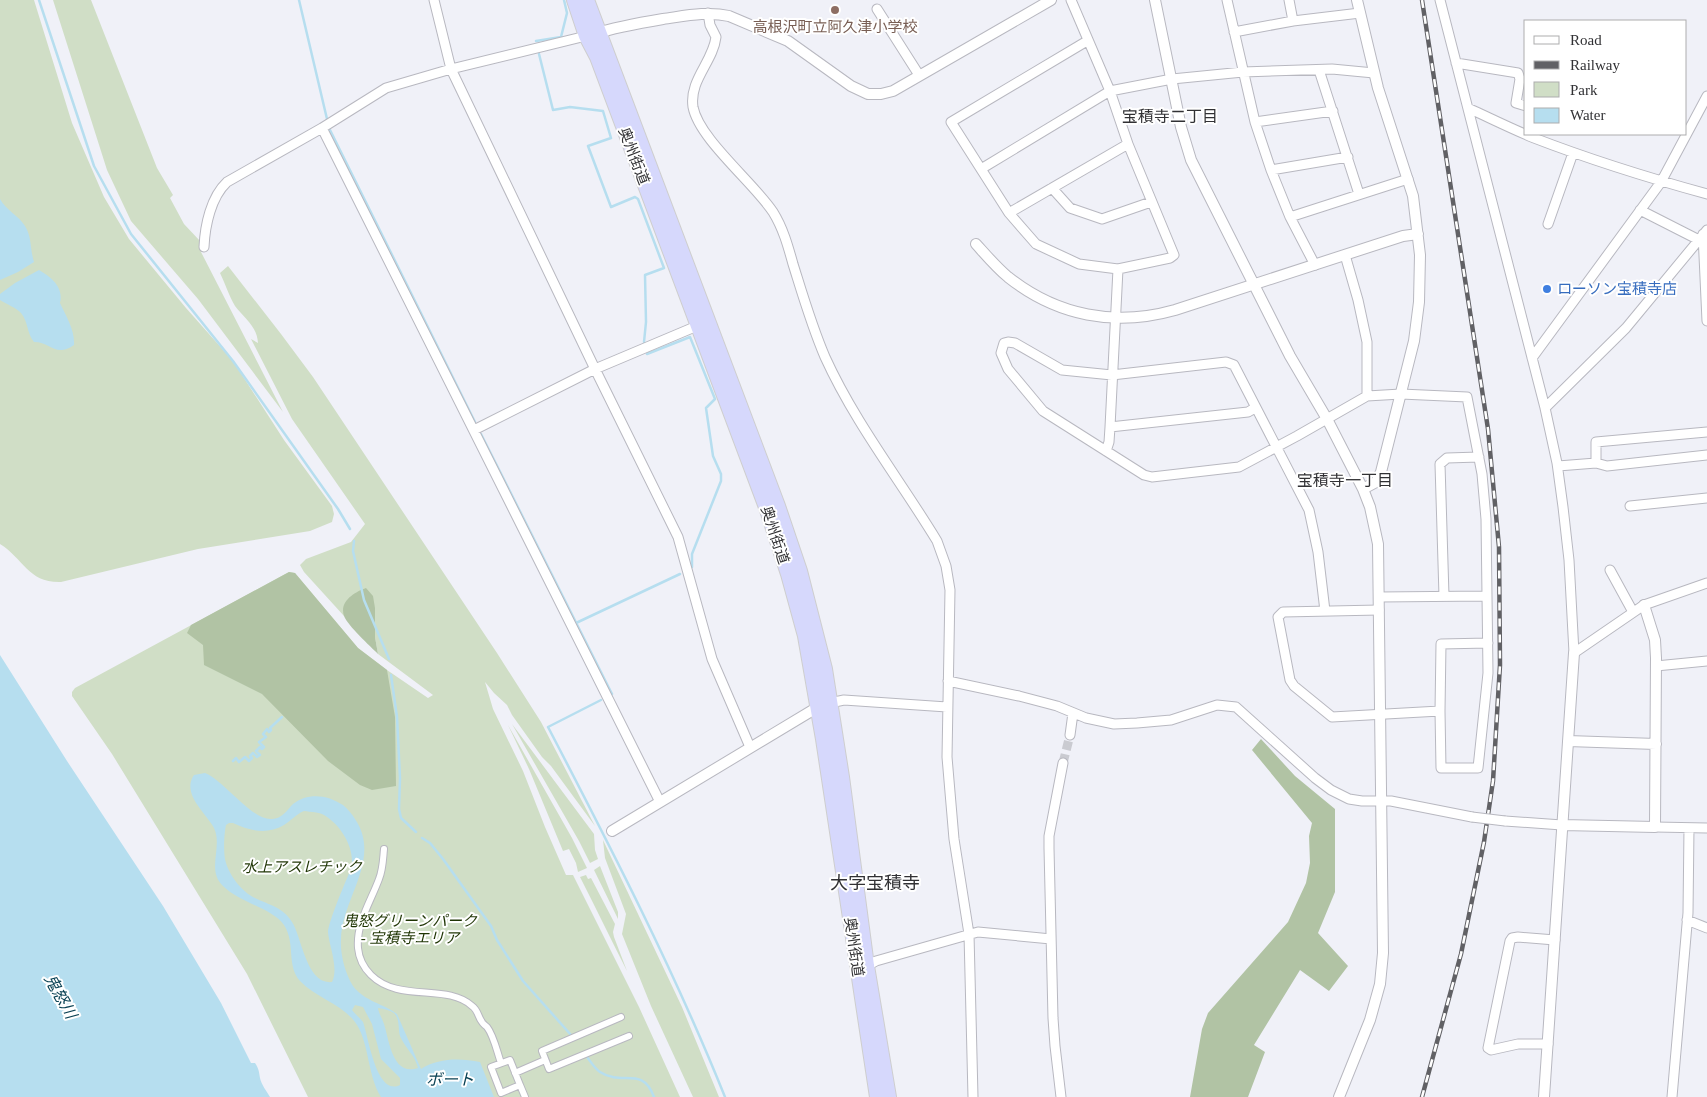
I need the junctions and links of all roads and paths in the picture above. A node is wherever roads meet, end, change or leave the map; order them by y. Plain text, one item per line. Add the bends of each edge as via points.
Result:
1 (434, 0) edge
2 (574, 0) edge
3 (587, 0) edge
4 (1052, 0) edge
5 (1071, 0) edge
6 (1155, 0) edge
7 (1227, 0) edge
8 (1288, 0) edge
9 (1357, 0) edge
10 (1440, 0) edge
11 (877, 9) dead end
12 (708, 13) junction
13 (1360, 13) junction
14 (1293, 21) junction
15 (1234, 32) junction
16 (592, 34) junction
17 (1087, 41) junction
18 (1456, 63) junction
19 (451, 69) junction
20 (1319, 70) junction
21 (1243, 72) junction
22 (1374, 73) junction
23 (919, 75) junction
24 (1172, 79) junction
25 (1110, 92) junction
26 (1707, 96) edge
27 (1524, 105) edge
28 (1468, 108) junction
29 (1333, 111) junction
30 (1255, 122) junction
31 (322, 128) junction
32 (1524, 133) edge
33 (1687, 133) edge
34 (1527, 135) edge
35 (1686, 135) edge
36 (1128, 144) junction
37 (1573, 152) junction
38 (1348, 157) junction
39 (981, 169) junction
40 (1271, 170) junction
41 (1408, 178) junction
42 (1661, 182) junction
43 (1052, 188) junction
44 (1359, 194) junction
45 (1707, 194) edge
46 (1151, 202) junction
47 (1640, 210) junction
48 (1009, 213) junction
49 (1290, 217) junction
50 (1548, 224) dead end
51 (1418, 234) junction
52 (1703, 235) edge
53 (976, 244) dead end
54 (204, 246) dead end
55 (1706, 251) edge
56 (1345, 255) junction
57 (1315, 265) junction
58 (1118, 269) junction
59 (1706, 276) edge
60 (1256, 285) junction
61 (1115, 318) junction
62 (1707, 321) edge
63 (697, 326) junction
64 (1532, 358) junction
65 (595, 369) junction
66 (1112, 375) junction
67 (1400, 394) junction
68 (1367, 396) junction
69 (1255, 408) junction
70 (1545, 408) junction
71 (1327, 419) junction
72 (1110, 427) junction
73 (474, 430) junction
74 (1707, 432) edge
75 (1276, 447) junction
76 (1106, 451) junction
77 (1707, 455) edge
78 (1479, 458) junction
79 (1596, 463) junction
80 (1558, 466) junction
81 (1363, 489) junction
82 (1707, 498) edge
83 (1630, 506) dead end
84 (1610, 570) dead end
85 (1707, 583) edge
86 (1444, 596) junction
87 (1487, 596) junction
88 (1379, 597) junction
89 (1644, 604) junction
90 (1379, 610) junction
91 (1325, 611) junction
92 (1633, 612) junction
93 (1488, 643) junction
94 (1574, 653) junction
95 (1707, 661) edge
96 (1656, 666) junction
97 (948, 681) junction
98 (824, 704) junction
99 (947, 707) junction
100 (1440, 711) junction
101 (1073, 713) junction
102 (1381, 715) junction
103 (1070, 736) tunnel mouth
104 (1568, 741) junction
105 (1656, 744) junction
106 (750, 747) junction
107 (1063, 764) tunnel mouth
108 (1381, 801) junction
109 (660, 802) junction
110 (1562, 825) junction
111 (1655, 827) junction
112 (1689, 828) junction
113 (1707, 828) edge
114 (612, 831) dead end
115 (384, 849) dead end
116 (1687, 920) junction
117 (1707, 928) edge
118 (969, 934) junction
119 (1051, 939) junction
120 (1555, 940) junction
121 (867, 966) junction
122 (621, 1017) dead end
123 (629, 1036) dead end
124 (1548, 1044) junction
125 (545, 1060) junction
126 (501, 1063) junction
127 (515, 1073) junction
128 (520, 1085) junction
129 (525, 1097) edge
130 (877, 1097) edge
131 (889, 1097) edge
132 (973, 1097) edge
133 (1061, 1097) edge
134 (1339, 1097) edge
135 (1544, 1097) edge
136 (1672, 1097) edge

1 - 19 street
2 - 16 highway, 奥州街道
3 - 16 highway, 奥州街道
4 - 23 street
5 - 17 street
6 - 24 street
7 - 15 street
8 - 14 street
9 - 13 street
10 - 18 street
11 - 23 street
12 - 16 street via 621,26
12 - 23 street via 729,16 788,41 868,94 893,91
12 - 97 street via 716,37 694,87 695,114 706,134 773,212 784,234 813,327 840,387 942,552 950,590
13 - 14 street
13 - 22 street
14 - 15 street
15 - 21 street
16 - 19 street
16 - 63 highway, 奥州街道 via 596,57
16 - 98 highway, 奥州街道 via 626,100 778,506 816,633
17 - 25 street
17 - 39 street via 951,122
18 - 27 street via 1518,73 1516,103
18 - 28 street
19 - 31 street via 386,88
19 - 65 street
20 - 21 street
20 - 22 street
20 - 29 street
21 - 24 street
21 - 30 street
22 - 41 street
24 - 25 street
24 - 60 street via 1181,127 1192,160
25 - 36 street
25 - 39 street
26 - 33 street
28 - 32 street
28 - 64 street
29 - 30 street
29 - 38 street
30 - 40 street
31 - 54 street via 219,189
31 - 73 street
34 - 37 street
35 - 42 street
36 - 43 street
36 - 46 street
37 - 42 street
37 - 50 street
38 - 40 street
38 - 44 street
39 - 48 street
40 - 49 street
41 - 44 street
41 - 51 street
42 - 45 street
42 - 47 street
43 - 46 street via 1070,208 1102,219
43 - 48 street
44 - 49 street
46 - 58 street via 1174,255
47 - 52 street
47 - 64 street
48 - 58 street via 1036,244 1079,264
49 - 57 street
51 - 56 street
51 - 67 street via 1420,302
52 - 55 street
52 - 70 street via 1626,328
53 - 61 street via 1007,276 1046,301 1088,316
55 - 59 street
56 - 57 street
56 - 68 street via 1367,342
57 - 60 street
58 - 61 street
59 - 62 street
60 - 61 street via 1156,316
60 - 71 street via 1290,356
61 - 66 street
63 - 65 street
63 - 98 highway, 奥州街道 via 767,510
64 - 70 street
65 - 73 street
65 - 106 street via 678,537 712,659
66 - 69 street via 1231,363
66 - 72 street
66 - 76 street via 1062,370 1015,344 1008,342 1001,347 1008,369 1036,404
67 - 68 street
67 - 78 street via 1467,397
67 - 81 street via 1381,472 1376,482
68 - 71 street
69 - 72 street via 1248,412
69 - 75 street
70 - 80 street
71 - 75 street
71 - 81 street
72 - 76 street
73 - 109 street
74 - 79 street via 1596,442
75 - 76 street via 1239,467 1152,477
75 - 91 street via 1309,510
77 - 79 street via 1606,466
78 - 86 street via 1447,458 1440,464
78 - 87 street via 1486,519
79 - 80 street
80 - 94 street via 1569,560
81 - 88 street via 1378,544
82 - 83 street
84 - 92 street
85 - 89 street
86 - 87 street
86 - 88 street
87 - 93 street
88 - 90 street
89 - 92 street
89 - 96 street via 1655,640
90 - 91 street
90 - 102 street
91 - 102 street via 1283,612 1278,617 1290,680 1332,717
92 - 94 street
93 - 100 street via 1441,644
93 - 100 street via 1478,768 1441,768
94 - 104 street
95 - 96 street
96 - 105 street
97 - 99 street
97 - 101 street via 1019,696
98 - 99 street via 854,700
98 - 106 street
98 - 121 highway, 奥州街道
98 - 130 highway, 奥州街道
99 - 118 street via 946,757 950,806
100 - 102 street
101 - 103 street
101 - 108 street via 1114,724 1182,718 1217,705 1236,707 1331,790 1349,799
102 - 108 street
104 - 105 street
104 - 110 street
105 - 111 street
106 - 109 street
107 - 119 street via 1049,836
108 - 110 street, bridge via 1505,822
108 - 134 street via 1383,953 1380,984 1370,1020
109 - 114 street
110 - 111 street
110 - 120 street
111 - 112 street
112 - 113 street
112 - 116 street
115 - 126 street via 380,878 359,933 359,953 365,968 375,979 392,988 453,997 471,1004 488,1028
116 - 117 street
116 - 136 street
118 - 119 street via 978,932
118 - 121 street
118 - 132 street
119 - 133 street via 1055,1046
120 - 124 street
120 - 124 street via 1518,937 1510,941 1488,1048
121 - 131 highway, 奥州街道
122 - 125 street via 542,1051
123 - 125 street via 549,1069
124 - 135 street
125 - 127 street
126 - 127 street via 510,1060
126 - 128 street via 491,1067 501,1093
127 - 128 street
128 - 129 street

